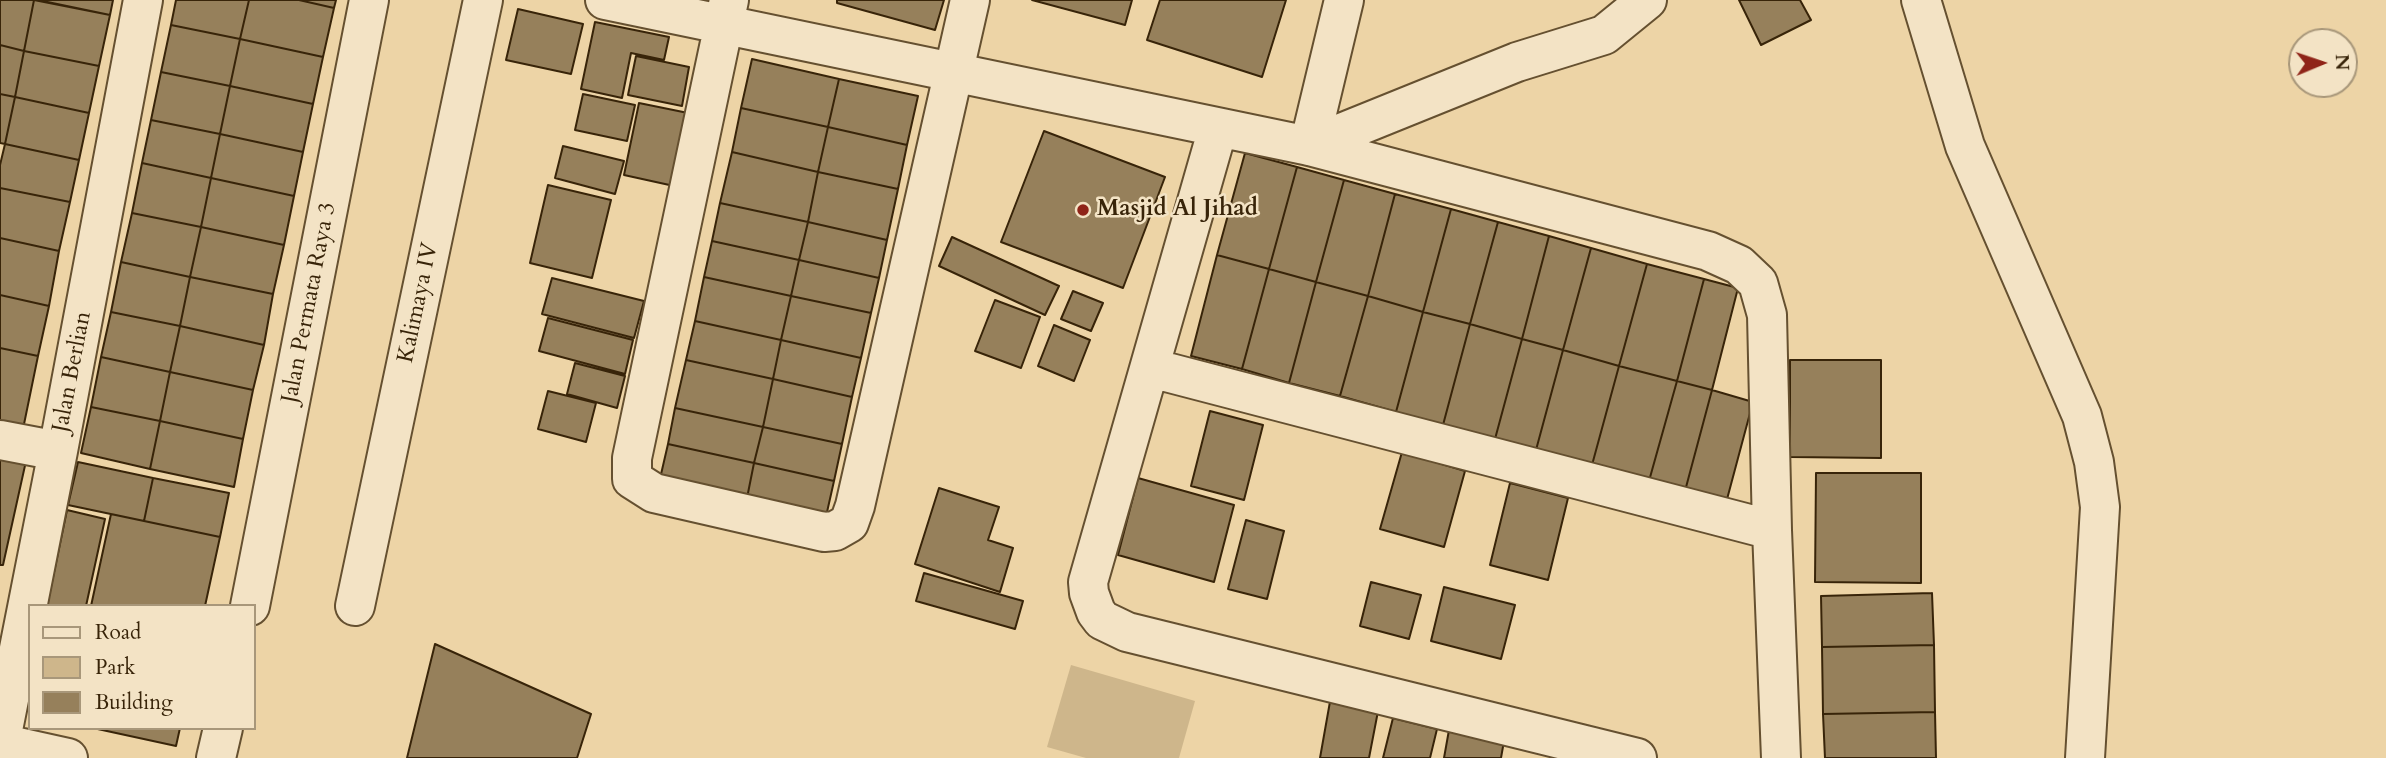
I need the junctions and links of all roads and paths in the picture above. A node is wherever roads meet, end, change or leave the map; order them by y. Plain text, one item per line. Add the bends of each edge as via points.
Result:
1 (143, 0) edge
2 (369, 0) edge
3 (484, 0) edge
4 (605, 0) edge
5 (970, 0) edge
6 (1344, 0) edge
7 (1647, 0) edge
8 (1921, 0) edge
9 (727, 12) edge
10 (955, 73) junction
11 (1217, 128) junction
12 (1309, 146) junction
13 (1151, 368) junction
14 (0, 440) edge
15 (58, 451) junction
16 (1772, 530) junction
17 (250, 604) edge
18 (355, 606) dead end
19 (223, 730) edge
20 (0, 744) edge
21 (68, 758) edge
22 (216, 758) edge
23 (1637, 758) edge
24 (1781, 758) edge
25 (2085, 758) edge

1 - 15 street, Jalan Berlian
2 - 17 street, Jalan Permata Raya 3
3 - 18 street, Kalimaya IV
4 - 9 street
5 - 10 street
6 - 12 street
7 - 12 street via 1604,35 1517,62
8 - 25 street via 1965,146 2082,416 2094,462 2100,507
9 - 10 street
9 - 10 street via 632,457 632,479 654,493 824,532 849,523
10 - 11 street
11 - 12 street
11 - 13 street
12 - 16 street via 1709,251 1739,265 1758,283 1767,315
13 - 16 street
13 - 23 street via 1088,582 1088,593 1102,620 1127,632
14 - 15 street
15 - 20 street, Jalan Berlian
16 - 24 street
19 - 22 street
20 - 21 street

